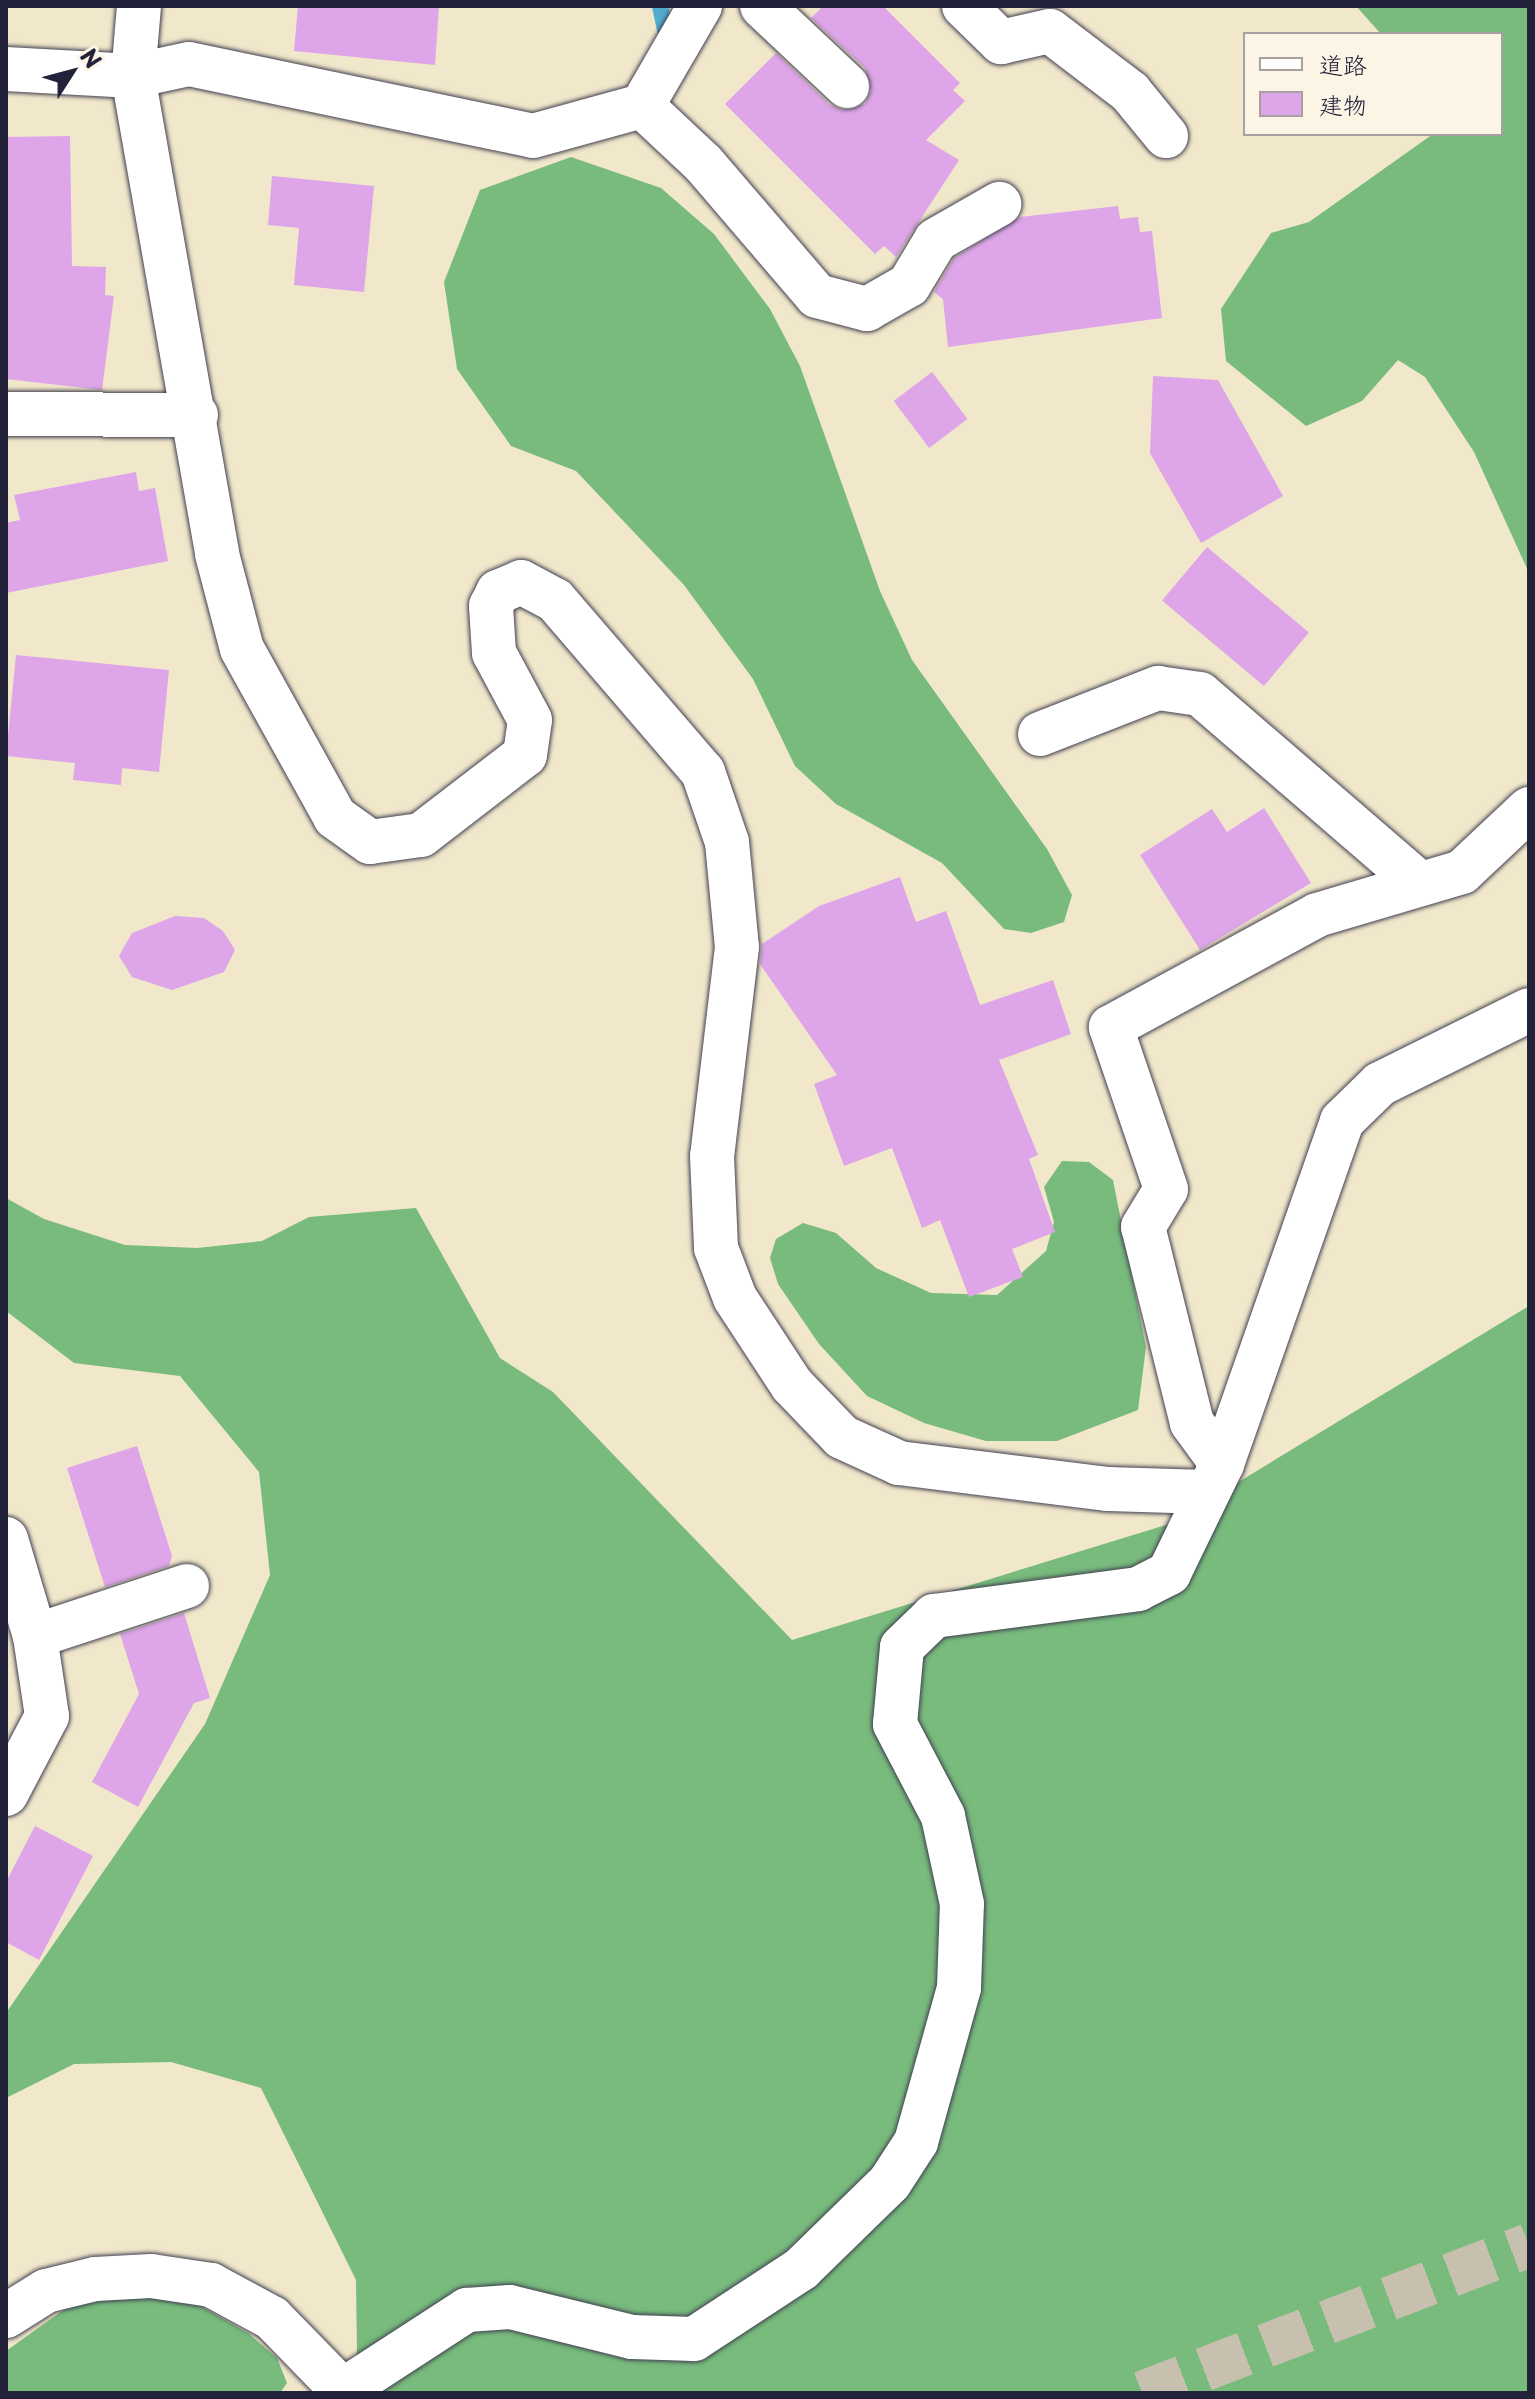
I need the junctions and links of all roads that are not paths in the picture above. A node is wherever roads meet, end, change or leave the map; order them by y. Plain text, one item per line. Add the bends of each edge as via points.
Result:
1 (139, 6) edge
2 (700, 6) edge
3 (762, 6) edge
4 (964, 6) edge
5 (6, 69) edge
6 (133, 76) junction
7 (847, 86) dead end
8 (642, 106) junction
9 (1166, 136) dead end
10 (999, 204) dead end
11 (6, 414) edge
12 (196, 415) junction
13 (1040, 734) dead end
14 (1529, 809) edge
15 (1419, 883) junction
16 (1529, 1010) edge
17 (1214, 1478) junction
18 (6, 1539) edge
19 (187, 1586) dead end
20 (35, 1636) junction
21 (6, 1794) edge
22 (6, 2316) edge
23 (341, 2391) edge

1 - 6 street
2 - 8 street
3 - 7 street
4 - 9 street via 1001,42 1050,31 1130,92
5 - 6 street
6 - 8 street via 189,64 533,136
6 - 12 street
8 - 10 street via 703,163 817,296 867,309 909,285 936,240
11 - 12 street
12 - 17 street via 217,554 242,649 335,817 352,834 370,842 421,835 525,755 530,720 494,653 489,622 498,592 521,582 555,600 703,772 727,842 737,947 712,1156 716,1248 735,1298 792,1385 842,1437 899,1463 1108,1489
13 - 15 street via 1158,688 1200,694
14 - 15 street via 1462,872
15 - 17 street via 1317,915 1111,1027 1166,1189 1143,1227 1192,1423
16 - 17 street via 1380,1084 1342,1121
17 - 23 street via 1169,1573 1138,1589 934,1616 902,1647 895,1724 957,1855 959,1988 916,2142 844,2234 732,2319 694,2339 632,2337 510,2307 467,2310
18 - 20 street
19 - 20 street
20 - 21 street via 47,1716
22 - 23 street via 46,2291 95,2279 151,2276 211,2285 272,2318

